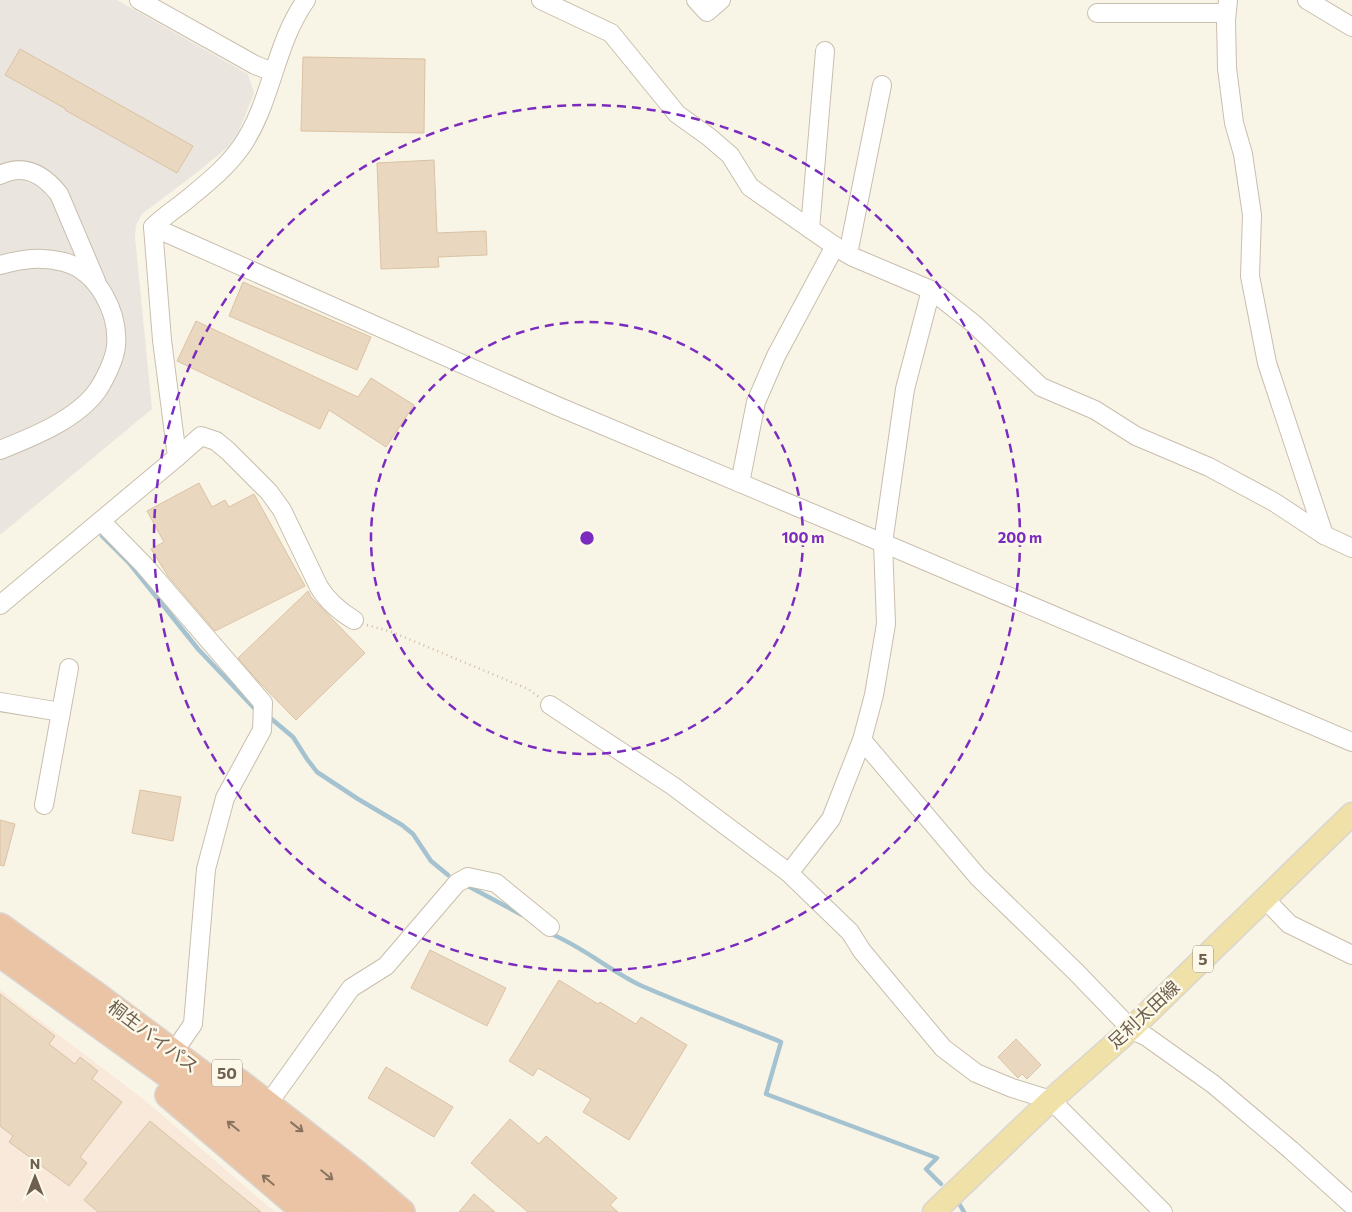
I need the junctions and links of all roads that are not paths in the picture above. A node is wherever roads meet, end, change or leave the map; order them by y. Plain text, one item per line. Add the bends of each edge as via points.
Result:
1 (139, 0) edge
2 (306, 0) edge
3 (542, 0) edge
4 (696, 0) edge
5 (721, 0) edge
6 (1307, 0) edge
7 (1227, 6) edge
8 (1097, 13) dead end
9 (1352, 27) edge
10 (825, 51) dead end
11 (273, 72) junction
12 (882, 85) dead end
13 (0, 175) edge
14 (153, 227) junction
15 (810, 229) junction
16 (842, 250) junction
17 (3, 260) edge
18 (97, 283) junction
19 (931, 290) junction
20 (0, 450) edge
21 (176, 457) junction
22 (740, 483) junction
23 (100, 521) junction
24 (1324, 535) junction
25 (883, 543) junction
26 (1352, 548) edge
27 (0, 604) edge
28 (354, 620) road end
29 (69, 668) dead end
30 (0, 702) edge
31 (550, 705) road end
32 (61, 712) junction
33 (862, 740) junction
34 (1352, 742) edge
35 (44, 805) dead end
36 (1352, 814) edge
37 (789, 873) junction
38 (1264, 899) junction
39 (0, 926) edge
40 (550, 927) dead end
41 (0, 954) edge
42 (39, 954) junction
43 (1352, 955) edge
44 (1131, 1029) junction
45 (182, 1040) junction
46 (1051, 1100) junction
47 (268, 1104) junction
48 (1352, 1205) edge
49 (305, 1212) edge
50 (339, 1212) edge
51 (371, 1212) edge
52 (402, 1212) edge
53 (934, 1212) edge
54 (1163, 1212) edge

1 - 11 street
2 - 11 street via 284,41
3 - 15 street via 611,33 677,114 730,155 750,187
4 - 5 street via 707,12
6 - 9 street
7 - 8 street
7 - 24 street via 1228,77 1252,215 1250,276 1267,363
10 - 15 street
11 - 14 street via 257,117 235,154
12 - 16 street
13 - 18 street via 22,170 37,173 50,182 59,194
14 - 21 street
14 - 22 street via 557,406
15 - 16 street
16 - 19 street
16 - 22 street via 776,356 756,402
17 - 18 street via 33,258 65,262
18 - 20 street via 116,326 116,348 96,392 80,409 63,420 29,439
19 - 24 street via 974,324 1041,387 1095,410 1136,436 1209,467 1274,502
19 - 25 street via 905,389
21 - 23 street
21 - 28 street via 201,436 216,441 228,451 269,492 282,510 326,598
22 - 25 street
23 - 27 street
23 - 45 street via 144,565 263,703 262,730 224,798 206,869 193,1024
24 - 26 street
25 - 33 street via 886,624 874,695
25 - 34 street
29 - 32 street
30 - 32 street
31 - 37 street via 673,786
32 - 35 street
33 - 37 street via 831,819
33 - 44 street via 978,877
36 - 38 main road, 足利太田線 / 5
37 - 46 street via 850,932 862,952 943,1048 976,1073
38 - 43 street via 1289,924
38 - 44 main road, 足利太田線 / 5
39 - 42 highway, 桐生バイパス / 50
40 - 47 street via 496,883 468,876 456,884 386,966 351,988
49 -> 41 highway, 50 via 152,1082 63,1012
50 -> 41 highway, 桐生バイパス / 50 via 186,1088
42 - 45 highway, 50 via 106,986
42 -> 51 highway, 桐生バイパス / 50 via 200,1072
44 - 46 main road, 足利太田線 / 5
44 - 48 street via 1213,1084
45 - 47 highway, 50
46 - 53 main road, 足利太田線 / 5
46 - 54 street
47 -> 52 highway, 50

